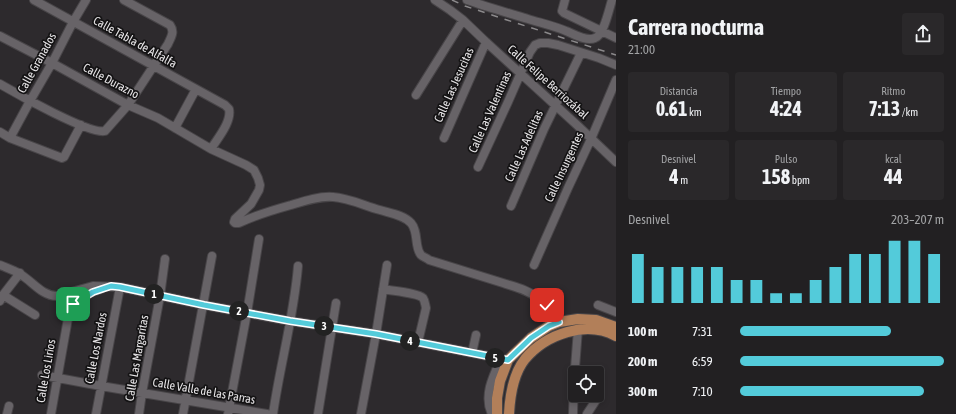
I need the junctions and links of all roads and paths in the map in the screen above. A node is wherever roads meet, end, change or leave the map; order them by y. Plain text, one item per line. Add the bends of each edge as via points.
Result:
1 (34, 0) edge
2 (86, 0) edge
3 (124, 0) edge
4 (435, 0) edge
5 (565, 0) edge
6 (612, 0) edge
7 (471, 1) edge
8 (463, 20) junction
9 (73, 22) junction
10 (602, 31) junction
11 (0, 36) edge
12 (616, 38) edge
13 (486, 42) junction
14 (581, 53) junction
15 (52, 63) junction
16 (616, 65) edge
17 (154, 66) junction
18 (520, 73) junction
19 (616, 80) edge
20 (0, 84) edge
21 (196, 90) junction
22 (416, 96) dead end
23 (30, 101) junction
24 (128, 104) junction
25 (556, 105) junction
26 (81, 125) junction
27 (175, 128) junction
28 (0, 132) edge
29 (10, 138) junction
30 (444, 138) dead end
31 (591, 139) junction
32 (211, 149) junction
33 (616, 162) edge
34 (478, 167) dead end
35 (511, 206) dead end
36 (259, 239) dead end
37 (212, 256) dead end
38 (166, 259) dead end
39 (0, 265) edge
40 (387, 265) dead end
41 (534, 265) dead end
42 (298, 266) dead end
43 (20, 273) junction
44 (111, 286) junction
45 (120, 287) junction
46 (384, 289) junction
47 (160, 296) junction
48 (2, 298) edge
49 (336, 303) dead end
50 (204, 305) junction
51 (598, 305) dead end
52 (616, 312) edge
53 (247, 313) junction
54 (35, 315) dead end
55 (290, 321) junction
56 (559, 322) junction
57 (332, 327) junction
58 (616, 327) edge
59 (578, 329) junction
60 (376, 334) junction
61 (476, 335) dead end
62 (616, 336) edge
63 (418, 342) junction
64 (472, 353) junction
65 (504, 360) junction
66 (42, 375) dead end
67 (57, 378) junction
68 (101, 386) junction
69 (142, 393) junction
70 (185, 400) junction
71 (595, 402) edge
72 (229, 411) edge
73 (51, 414) edge
74 (96, 414) edge
75 (139, 414) edge
76 (183, 414) edge
77 (267, 414) edge
78 (273, 414) edge
79 (318, 414) edge
80 (361, 414) edge
81 (492, 414) edge
82 (497, 414) edge
83 (504, 414) edge
84 (509, 414) edge
85 (573, 414) edge
86 (587, 414) edge

1 - 9 street, Calle Tabla de Alfalfa
2 - 9 street, Calle Granados
3 - 17 street via 172,28 172,37
4 - 8 street, Calle Felipe Berriozábal
5 - 10 street via 562,8 564,14
6 - 10 street
7 - 10 street via 588,39 594,39
8 - 13 street, Calle Felipe Berriozábal
8 - 22 street
9 - 15 street, Calle Granados
9 - 17 street, Calle Tabla de Alfalfa
10 - 12 street
11 - 15 street, Calle Durazno
13 - 18 street, Calle Felipe Berriozábal
13 - 30 street, Calle Las Jesucitas
14 - 16 street
14 - 18 street, Calle Las Valentinas via 540,43 530,52
14 - 25 street, Calle Las Adelitas
15 - 23 street, Calle Granados
15 - 24 street, Calle Durazno
17 - 21 street, Calle Tabla de Alfalfa
17 - 24 street
18 - 25 street, Calle Felipe Berriozábal
18 - 34 street, Calle Las Valentinas
19 - 31 street, Calle Insurgentes
20 - 23 street
21 - 27 street
21 - 32 street, Calle Tabla de Alfalfa via 229,109 230,117
23 - 26 street
23 - 29 street, Calle Granados
24 - 26 street via 105,131
24 - 27 street, Calle Durazno
25 - 31 street, Calle Felipe Berriozábal
25 - 35 street, Calle Las Adelitas
26 - 29 street via 64,157 61,158
27 - 32 street, Calle Durazno
28 - 29 street
31 - 33 street, Calle Felipe Berriozábal
31 - 41 street, Calle Insurgentes
32 - 56 street, Calle Durazno via 246,165 254,170 258,178 259,190 235,219 235,223 271,210 319,198 332,197 360,204 405,218 412,224 422,255 435,262 531,293 547,305
36 - 53 street
37 - 50 street
38 - 47 street, Calle Las Margaritas
39 - 43 street
40 - 46 street
42 - 55 street
43 - 44 street via 52,296 93,286
43 - 48 street
44 - 45 street
44 - 67 street, Calle Los Lirios via 93,292 70,307
45 - 47 street
45 - 68 street, Calle Los Nardos
46 - 60 street
46 - 63 street via 423,298 426,308
47 - 50 street
47 - 69 street, Calle Las Margaritas
48 - 54 street
49 - 57 street
50 - 53 street
50 - 70 street
51 - 52 street
53 - 55 street
53 - 72 street
55 - 57 street
55 - 78 street
56 - 58 main road via 596,320
56 - 65 main road via 531,338
57 - 60 street
57 - 79 street
59 - 62 main road via 595,329
59 - 65 main road via 556,331 522,356
59 - 84 main road via 554,337 525,360 513,384
59 - 85 street
60 - 63 street
60 - 80 street
61 - 64 street
63 - 64 street
64 - 65 street
65 - 81 street via 490,383 489,402
65 - 82 main road via 497,398
65 - 83 main road via 509,367 509,375
66 - 67 street, Calle Valle de las Parras
67 - 68 street, Calle Valle de las Parras
67 - 73 street, Calle Los Lirios
68 - 69 street, Calle Valle de las Parras
68 - 74 street, Calle Los Nardos
69 - 70 street, Calle Valle de las Parras
69 - 75 street, Calle Las Margaritas
70 - 72 street, Calle Valle de las Parras
70 - 76 street
71 - 86 street
72 - 77 street, Calle Valle de las Parras

